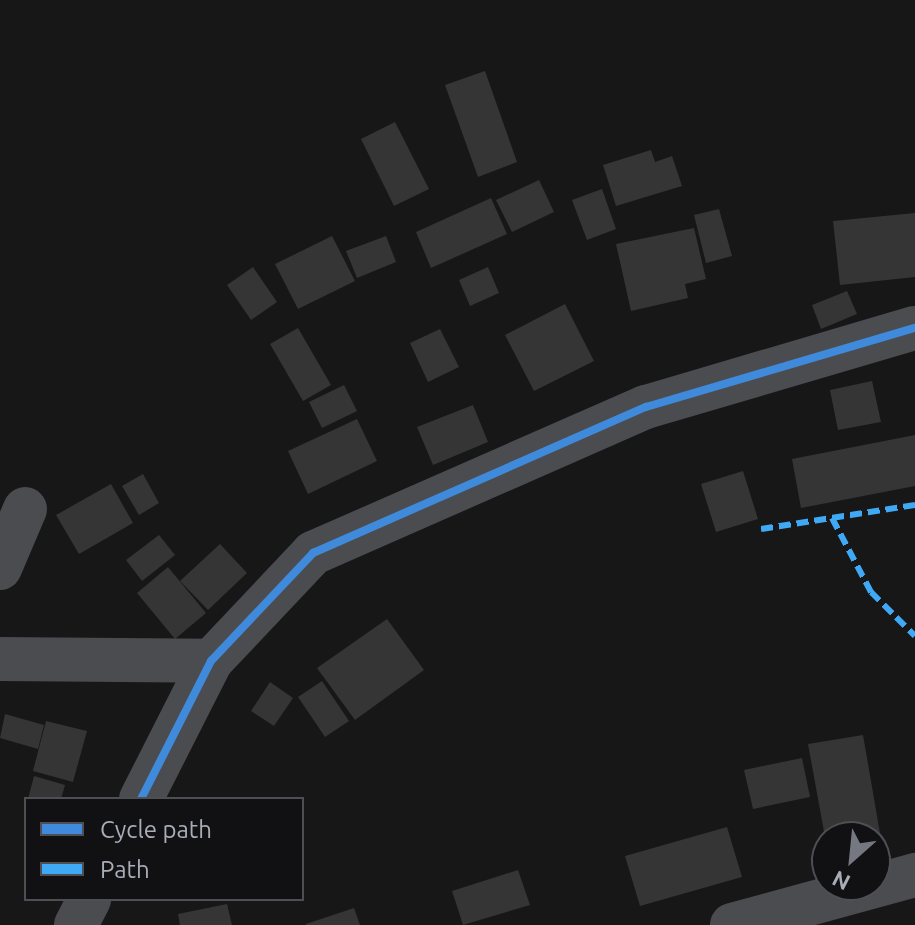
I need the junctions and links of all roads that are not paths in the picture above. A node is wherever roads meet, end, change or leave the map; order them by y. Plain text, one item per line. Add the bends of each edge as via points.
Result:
1 (915, 328) edge
2 (25, 509) dead end
3 (0, 568) edge
4 (0, 659) edge
5 (211, 661) junction
6 (142, 797) edge
7 (915, 875) edge
8 (88, 901) edge
9 (76, 925) edge
10 (732, 925) edge

1 - 5 street via 646,407 313,553
2 - 3 street
4 - 5 street
5 - 6 street
7 - 10 street
8 - 9 street

